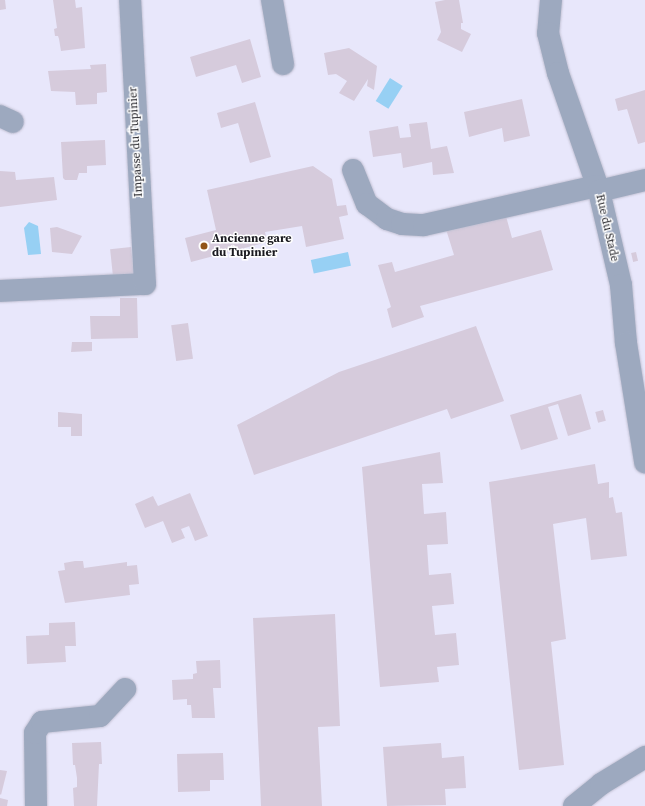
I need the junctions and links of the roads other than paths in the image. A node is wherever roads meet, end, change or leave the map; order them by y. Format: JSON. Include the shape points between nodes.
{"nodes":[{"id":1,"x":130,"y":0,"type":"edge"},
{"id":2,"x":272,"y":0,"type":"edge"},
{"id":3,"x":551,"y":0,"type":"edge"},
{"id":4,"x":283,"y":64,"type":"dead end"},
{"id":5,"x":353,"y":170,"type":"dead end"},
{"id":6,"x":645,"y":180,"type":"edge"},
{"id":7,"x":598,"y":189,"type":"junction"},
{"id":8,"x":0,"y":291,"type":"edge"},
{"id":9,"x":640,"y":390,"type":"edge"},
{"id":10,"x":645,"y":462,"type":"edge"},
{"id":11,"x":126,"y":689,"type":"dead end"},
{"id":12,"x":645,"y":757,"type":"edge"},
{"id":13,"x":36,"y":806,"type":"edge"},
{"id":14,"x":574,"y":806,"type":"edge"}],
"edges":[{"from":1,"to":8,"type":"street","name":"Impasse du Tupinier","via":[[145,284]]},
{"from":2,"to":4,"type":"street"},
{"from":3,"to":7,"type":"street","name":"Rue du Stade","via":[[548,33],[558,73]]},
{"from":5,"to":7,"type":"street","via":[[367,204],[386,219],[402,224],[424,225]]},
{"from":6,"to":7,"type":"street"},
{"from":7,"to":9,"type":"street","name":"Rue du Stade","via":[[621,285],[626,343]]},
{"from":9,"to":10,"type":"street","name":"Rue du Stade"},
{"from":11,"to":13,"type":"street","via":[[100,716],[42,722],[35,733]]},
{"from":12,"to":14,"type":"street","via":[[601,784]]}]}
